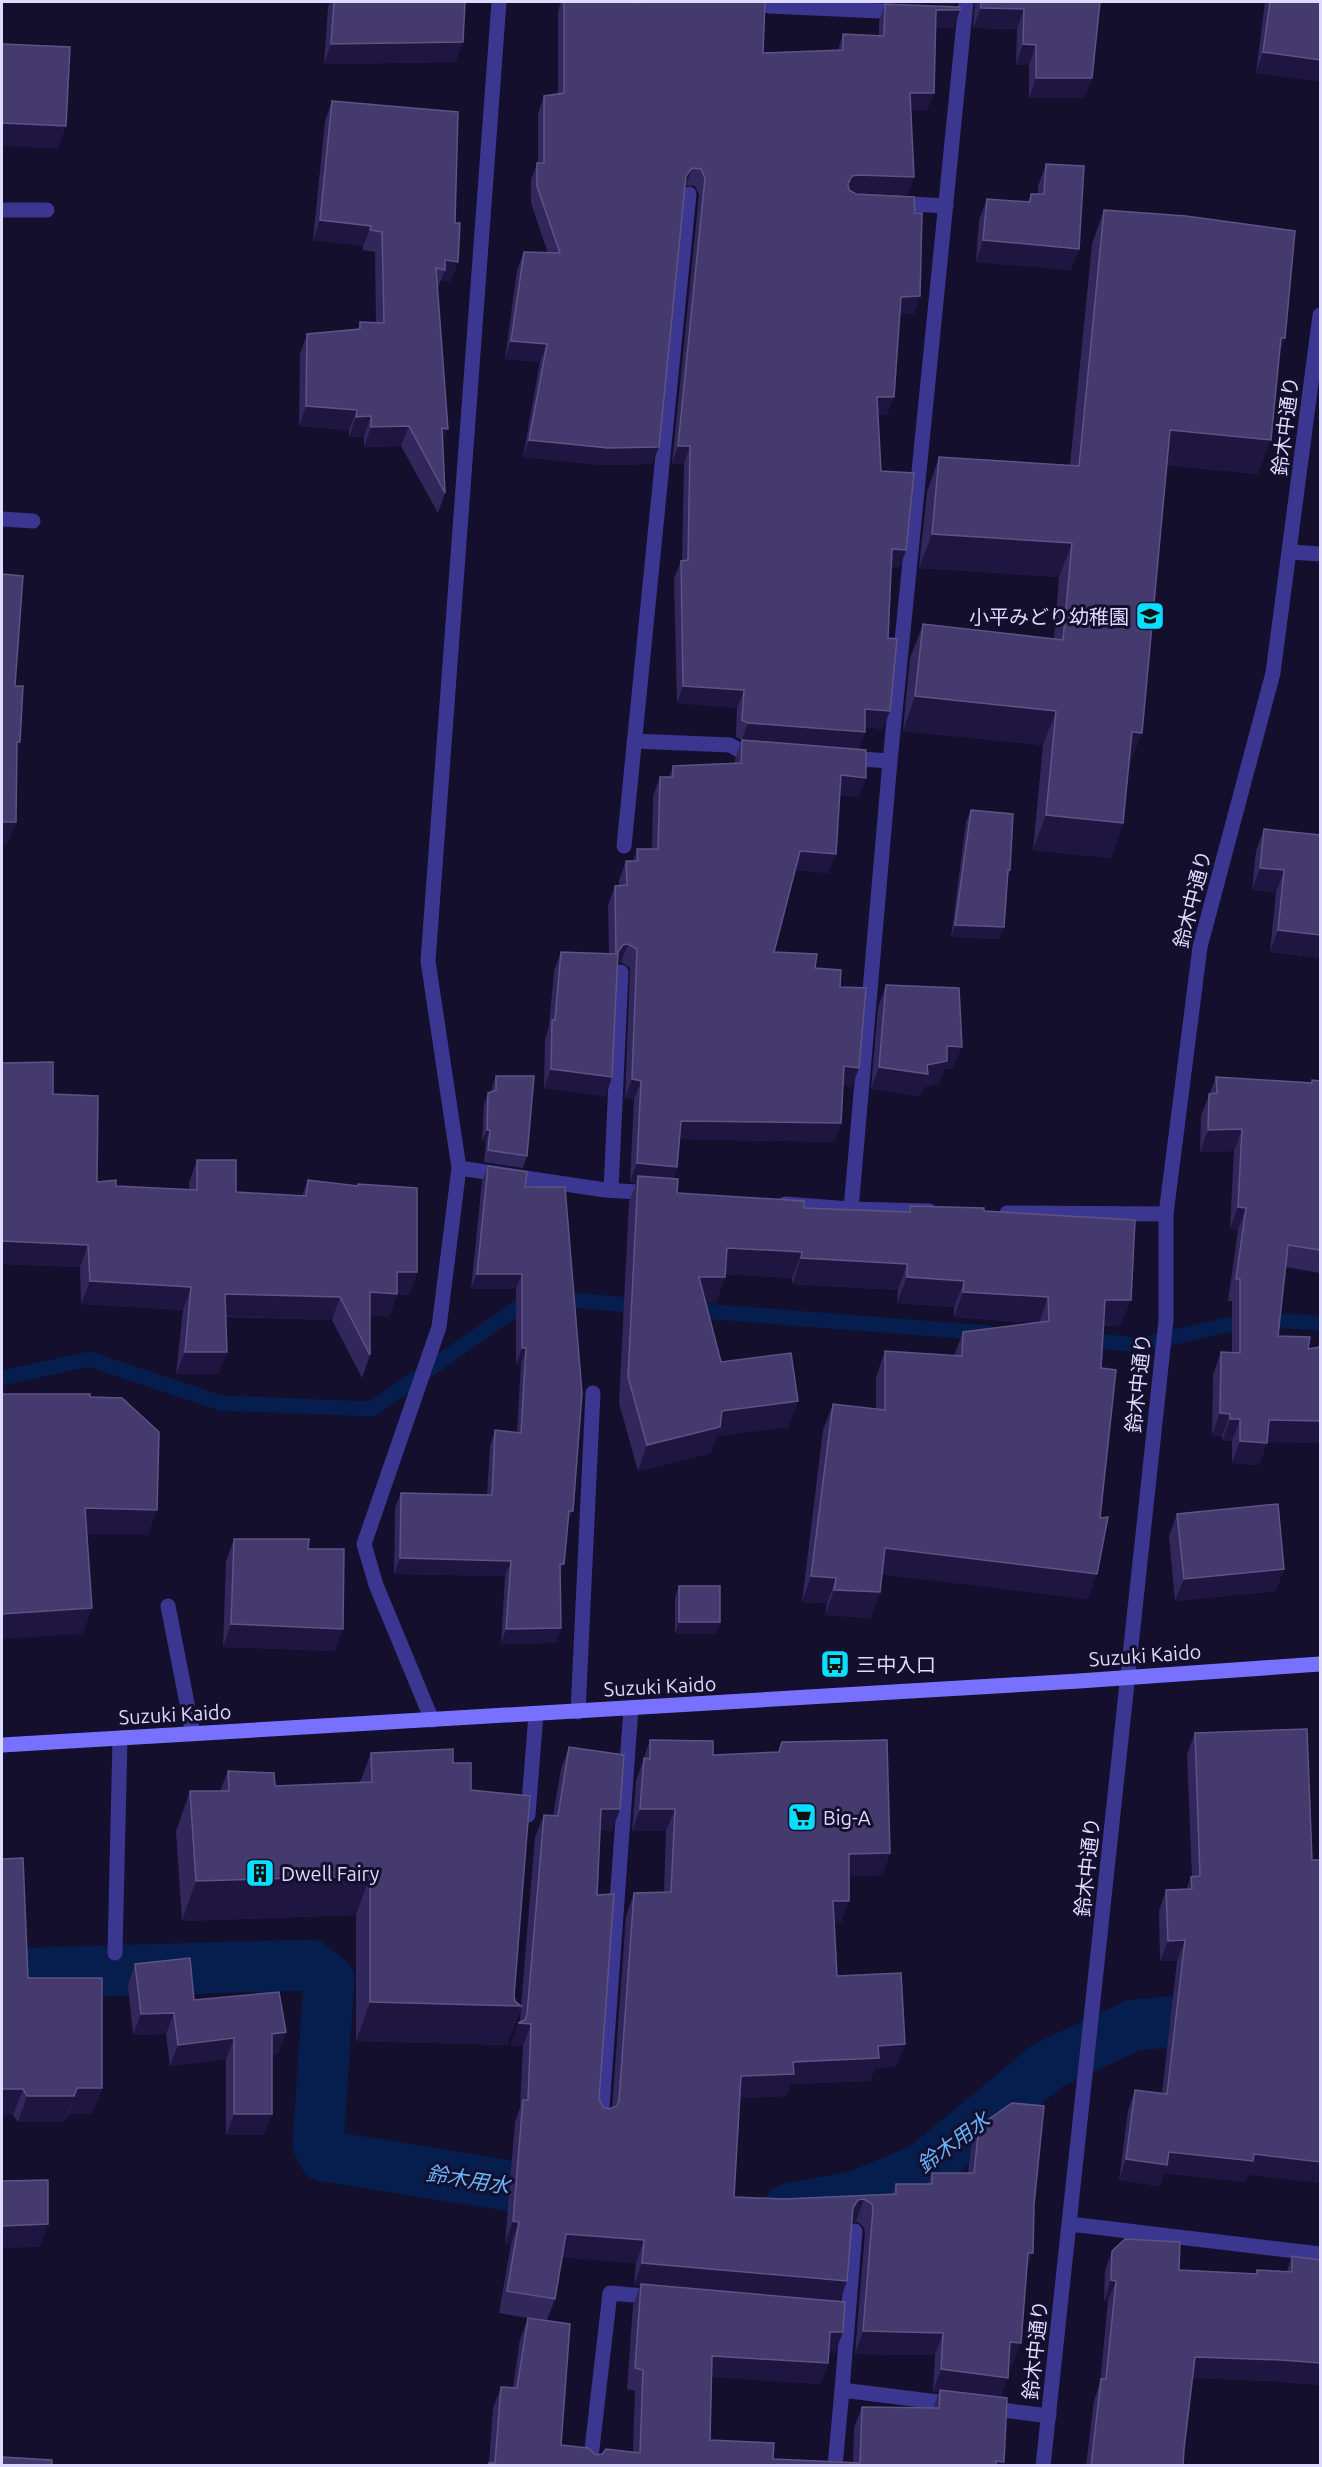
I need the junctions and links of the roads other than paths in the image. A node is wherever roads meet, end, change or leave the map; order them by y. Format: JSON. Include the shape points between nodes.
{"nodes":[{"id":1,"x":499,"y":2,"type":"edge"},
{"id":2,"x":769,"y":6,"type":"dead end"},
{"id":3,"x":961,"y":10,"type":"edge"},
{"id":4,"x":918,"y":13,"type":"edge"},
{"id":5,"x":689,"y":194,"type":"edge"},
{"id":6,"x":875,"y":202,"type":"edge"},
{"id":7,"x":946,"y":206,"type":"junction"},
{"id":8,"x":2,"y":210,"type":"edge"},
{"id":9,"x":47,"y":210,"type":"dead end"},
{"id":10,"x":1320,"y":315,"type":"edge"},
{"id":11,"x":1317,"y":367,"type":"edge"},
{"id":12,"x":2,"y":519,"type":"edge"},
{"id":13,"x":33,"y":521,"type":"dead end"},
{"id":14,"x":1290,"y":552,"type":"junction"},
{"id":15,"x":1320,"y":554,"type":"edge"},
{"id":16,"x":634,"y":741,"type":"junction"},
{"id":17,"x":774,"y":753,"type":"edge"},
{"id":18,"x":832,"y":757,"type":"edge"},
{"id":19,"x":890,"y":761,"type":"junction"},
{"id":20,"x":624,"y":846,"type":"dead end"},
{"id":21,"x":621,"y":972,"type":"dead end"},
{"id":22,"x":459,"y":1168,"type":"junction"},
{"id":23,"x":611,"y":1190,"type":"junction"},
{"id":24,"x":668,"y":1195,"type":"edge"},
{"id":25,"x":771,"y":1203,"type":"edge"},
{"id":26,"x":852,"y":1209,"type":"junction"},
{"id":27,"x":946,"y":1211,"type":"edge"},
{"id":28,"x":993,"y":1212,"type":"edge"},
{"id":29,"x":1166,"y":1214,"type":"junction"},
{"id":30,"x":594,"y":1393,"type":"dead end"},
{"id":31,"x":168,"y":1606,"type":"dead end"},
{"id":32,"x":1320,"y":1664,"type":"edge"},
{"id":33,"x":1128,"y":1678,"type":"junction"},
{"id":34,"x":631,"y":1708,"type":"junction"},
{"id":35,"x":578,"y":1712,"type":"junction"},
{"id":36,"x":536,"y":1714,"type":"junction"},
{"id":37,"x":432,"y":1720,"type":"junction"},
{"id":38,"x":193,"y":1734,"type":"junction"},
{"id":39,"x":120,"y":1738,"type":"junction"},
{"id":40,"x":2,"y":1744,"type":"edge"},
{"id":41,"x":527,"y":1824,"type":"edge"},
{"id":42,"x":115,"y":1953,"type":"dead end"},
{"id":43,"x":601,"y":2122,"type":"edge"},
{"id":44,"x":1070,"y":2224,"type":"junction"},
{"id":45,"x":855,"y":2231,"type":"edge"},
{"id":46,"x":1320,"y":2254,"type":"edge"},
{"id":47,"x":669,"y":2298,"type":"edge"},
{"id":48,"x":842,"y":2390,"type":"junction"},
{"id":49,"x":1049,"y":2416,"type":"junction"},
{"id":50,"x":590,"y":2466,"type":"edge"},
{"id":51,"x":835,"y":2466,"type":"edge"},
{"id":52,"x":1043,"y":2466,"type":"edge"}],
"edges":[{"from":1,"to":22,"type":"street","via":[[428,961]]},
{"from":2,"to":4,"type":"street"},
{"from":3,"to":7,"type":"street"},
{"from":5,"to":16,"type":"street"},
{"from":6,"to":7,"type":"street"},
{"from":7,"to":19,"type":"street"},
{"from":8,"to":9,"type":"street"},
{"from":10,"to":11,"type":"street","name":"鈴木中通り"},
{"from":11,"to":14,"type":"street","name":"鈴木中通り"},
{"from":12,"to":13,"type":"street"},
{"from":14,"to":15,"type":"street"},
{"from":14,"to":29,"type":"street","name":"鈴木中通り","via":[[1274,673],[1200,947]]},
{"from":16,"to":17,"type":"street","via":[[730,745],[739,750]]},
{"from":16,"to":20,"type":"street"},
{"from":18,"to":19,"type":"street"},
{"from":19,"to":26,"type":"street"},
{"from":21,"to":23,"type":"street"},
{"from":22,"to":23,"type":"street"},
{"from":22,"to":37,"type":"street","via":[[437,1332],[364,1544],[376,1585]]},
{"from":23,"to":24,"type":"street"},
{"from":25,"to":26,"type":"street"},
{"from":26,"to":27,"type":"street"},
{"from":28,"to":29,"type":"street"},
{"from":29,"to":33,"type":"street","name":"鈴木中通り","via":[[1166,1320]]},
{"from":30,"to":35,"type":"street"},
{"from":31,"to":38,"type":"street"},
{"from":32,"to":33,"type":"main road","name":"Suzuki Kaido"},
{"from":33,"to":34,"type":"main road","name":"Suzuki Kaido"},
{"from":33,"to":44,"type":"street","name":"鈴木中通り"},
{"from":34,"to":35,"type":"main road","name":"Suzuki Kaido"},
{"from":34,"to":43,"type":"street"},
{"from":35,"to":36,"type":"main road","name":"Suzuki Kaido"},
{"from":36,"to":37,"type":"main road","name":"Suzuki Kaido"},
{"from":36,"to":41,"type":"street"},
{"from":37,"to":38,"type":"main road","name":"Suzuki Kaido"},
{"from":38,"to":39,"type":"main road","name":"Suzuki Kaido"},
{"from":39,"to":40,"type":"main road","name":"Suzuki Kaido"},
{"from":39,"to":42,"type":"street"},
{"from":44,"to":46,"type":"street"},
{"from":44,"to":49,"type":"street","name":"鈴木中通り"},
{"from":45,"to":48,"type":"street","via":[[841,2313]]},
{"from":47,"to":50,"type":"street","via":[[610,2293]]},
{"from":48,"to":49,"type":"street"},
{"from":48,"to":51,"type":"street"},
{"from":49,"to":52,"type":"street","name":"鈴木中通り"}]}
